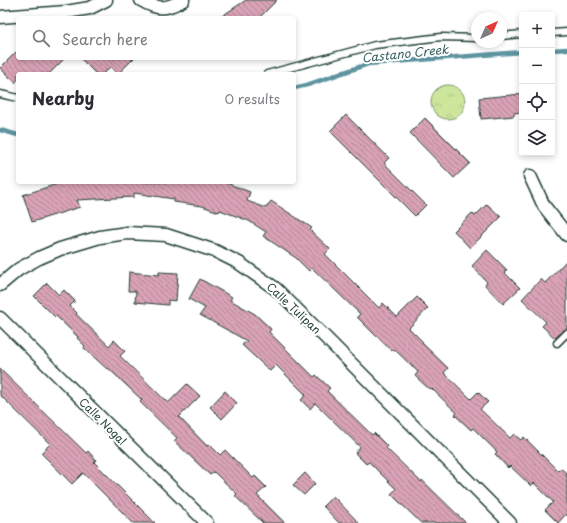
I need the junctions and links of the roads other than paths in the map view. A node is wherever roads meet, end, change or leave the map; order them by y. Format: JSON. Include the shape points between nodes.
{"nodes":[{"id":1,"x":106,"y":0,"type":"edge"},
{"id":2,"x":141,"y":0,"type":"edge"},
{"id":3,"x":182,"y":0,"type":"edge"},
{"id":4,"x":0,"y":17,"type":"edge"},
{"id":5,"x":555,"y":32,"type":"edge"},
{"id":6,"x":567,"y":32,"type":"edge"},
{"id":7,"x":519,"y":34,"type":"edge"},
{"id":8,"x":507,"y":35,"type":"edge"},
{"id":9,"x":471,"y":38,"type":"edge"},
{"id":10,"x":274,"y":72,"type":"edge"},
{"id":11,"x":0,"y":94,"type":"edge"},
{"id":12,"x":16,"y":98,"type":"edge"},
{"id":13,"x":530,"y":176,"type":"dead end"},
{"id":14,"x":567,"y":235,"type":"edge"},
{"id":15,"x":0,"y":285,"type":"edge"},
{"id":16,"x":0,"y":318,"type":"edge"},
{"id":17,"x":567,"y":333,"type":"edge"},
{"id":18,"x":557,"y":343,"type":"dead end"},
{"id":19,"x":207,"y":523,"type":"edge"},
{"id":20,"x":510,"y":523,"type":"edge"}],
"edges":[{"from":1,"to":4,"type":"street","via":[[90,8],[66,12]]},
{"from":2,"to":3,"type":"street","via":[[152,7],[166,7]]},
{"from":5,"to":6,"type":"lane"},
{"from":7,"to":8,"type":"lane"},
{"from":9,"to":10,"type":"lane","via":[[441,37],[375,45]]},
{"from":11,"to":12,"type":"lane"},
{"from":13,"to":14,"type":"street","via":[[544,206]]},
{"from":15,"to":20,"type":"street","name":"Calle Tulipan","via":[[18,269],[39,258],[100,237],[127,233],[166,235],[215,251],[239,263],[276,289]]},
{"from":16,"to":19,"type":"street","name":"Calle Nogal"},
{"from":17,"to":18,"type":"lane"}]}
